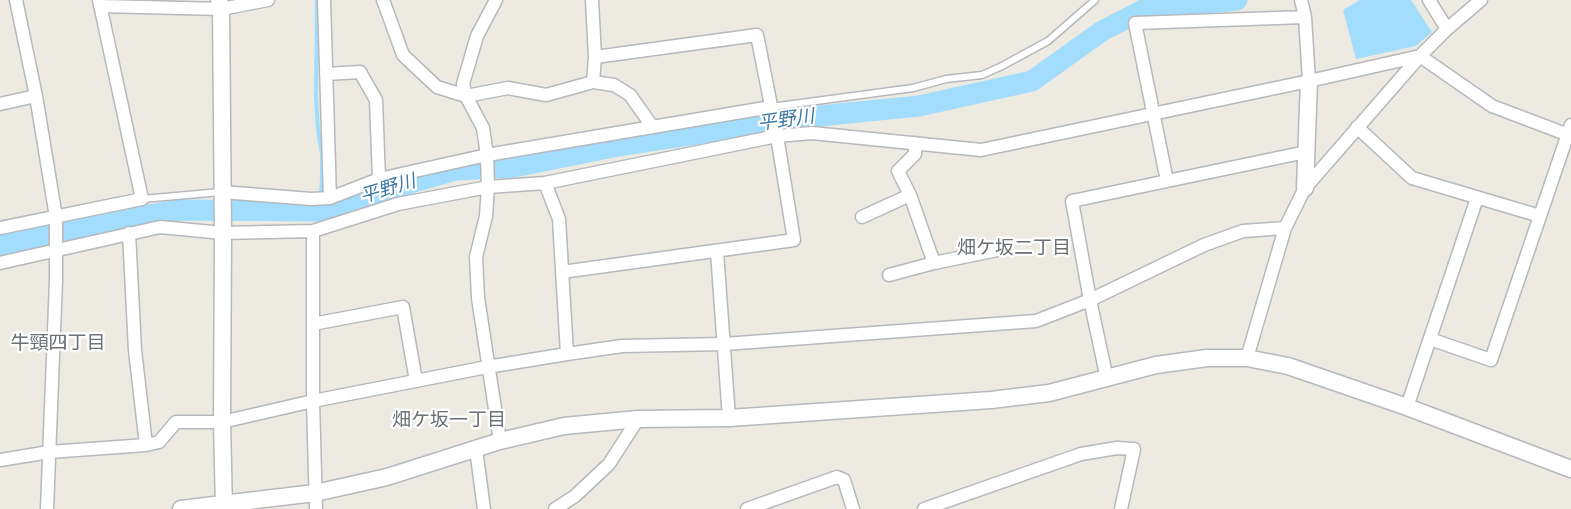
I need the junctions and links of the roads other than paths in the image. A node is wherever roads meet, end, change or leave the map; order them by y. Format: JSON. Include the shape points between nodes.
{"nodes":[{"id":1,"x":16,"y":0,"type":"edge"},
{"id":2,"x":268,"y":0,"type":"edge"},
{"id":3,"x":324,"y":0,"type":"edge"},
{"id":4,"x":383,"y":0,"type":"edge"},
{"id":5,"x":496,"y":0,"type":"edge"},
{"id":6,"x":592,"y":0,"type":"edge"},
{"id":7,"x":1095,"y":0,"type":"edge"},
{"id":8,"x":1301,"y":0,"type":"edge"},
{"id":9,"x":1429,"y":0,"type":"edge"},
{"id":10,"x":1481,"y":0,"type":"edge"},
{"id":11,"x":100,"y":3,"type":"edge"},
{"id":12,"x":220,"y":4,"type":"edge"},
{"id":13,"x":1305,"y":17,"type":"junction"},
{"id":14,"x":1447,"y":29,"type":"junction"},
{"id":15,"x":1420,"y":56,"type":"junction"},
{"id":16,"x":595,"y":58,"type":"junction"},
{"id":17,"x":326,"y":74,"type":"junction"},
{"id":18,"x":1309,"y":81,"type":"junction"},
{"id":19,"x":593,"y":82,"type":"junction"},
{"id":20,"x":36,"y":96,"type":"junction"},
{"id":21,"x":466,"y":96,"type":"junction"},
{"id":22,"x":0,"y":104,"type":"edge"},
{"id":23,"x":771,"y":107,"type":"junction"},
{"id":24,"x":1154,"y":114,"type":"junction"},
{"id":25,"x":652,"y":126,"type":"junction"},
{"id":26,"x":1357,"y":127,"type":"junction"},
{"id":27,"x":1570,"y":132,"type":"edge"},
{"id":28,"x":777,"y":136,"type":"junction"},
{"id":29,"x":915,"y":144,"type":"junction"},
{"id":30,"x":1306,"y":152,"type":"junction"},
{"id":31,"x":487,"y":155,"type":"junction"},
{"id":32,"x":379,"y":179,"type":"junction"},
{"id":33,"x":1167,"y":181,"type":"junction"},
{"id":34,"x":545,"y":182,"type":"junction"},
{"id":35,"x":488,"y":187,"type":"junction"},
{"id":36,"x":1305,"y":188,"type":"junction"},
{"id":37,"x":222,"y":194,"type":"junction"},
{"id":38,"x":910,"y":195,"type":"junction"},
{"id":39,"x":330,"y":198,"type":"junction"},
{"id":40,"x":1476,"y":198,"type":"junction"},
{"id":41,"x":142,"y":199,"type":"junction"},
{"id":42,"x":1540,"y":216,"type":"junction"},
{"id":43,"x":56,"y":217,"type":"junction"},
{"id":44,"x":862,"y":217,"type":"dead end"},
{"id":45,"x":0,"y":228,"type":"edge"},
{"id":46,"x":1285,"y":228,"type":"junction"},
{"id":47,"x":223,"y":230,"type":"junction"},
{"id":48,"x":313,"y":231,"type":"junction"},
{"id":49,"x":129,"y":233,"type":"junction"},
{"id":50,"x":1002,"y":249,"type":"dead end"},
{"id":51,"x":56,"y":250,"type":"junction"},
{"id":52,"x":718,"y":252,"type":"junction"},
{"id":53,"x":0,"y":263,"type":"edge"},
{"id":54,"x":934,"y":263,"type":"junction"},
{"id":55,"x":562,"y":272,"type":"junction"},
{"id":56,"x":889,"y":275,"type":"dead end"},
{"id":57,"x":1090,"y":300,"type":"junction"},
{"id":58,"x":313,"y":324,"type":"junction"},
{"id":59,"x":1430,"y":340,"type":"junction"},
{"id":60,"x":724,"y":344,"type":"junction"},
{"id":61,"x":567,"y":354,"type":"junction"},
{"id":62,"x":1247,"y":358,"type":"junction"},
{"id":63,"x":487,"y":367,"type":"junction"},
{"id":64,"x":1107,"y":379,"type":"junction"},
{"id":65,"x":416,"y":381,"type":"junction"},
{"id":66,"x":313,"y":401,"type":"junction"},
{"id":67,"x":1407,"y":408,"type":"junction"},
{"id":68,"x":729,"y":418,"type":"junction"},
{"id":69,"x":638,"y":419,"type":"junction"},
{"id":70,"x":222,"y":422,"type":"junction"},
{"id":71,"x":500,"y":441,"type":"junction"},
{"id":72,"x":146,"y":445,"type":"junction"},
{"id":73,"x":476,"y":449,"type":"junction"},
{"id":74,"x":49,"y":452,"type":"junction"},
{"id":75,"x":0,"y":460,"type":"edge"},
{"id":76,"x":1571,"y":469,"type":"edge"},
{"id":77,"x":961,"y":497,"type":"junction"},
{"id":78,"x":315,"y":501,"type":"edge"},
{"id":79,"x":224,"y":506,"type":"edge"},
{"id":80,"x":47,"y":509,"type":"edge"},
{"id":81,"x":181,"y":509,"type":"edge"},
{"id":82,"x":484,"y":509,"type":"edge"},
{"id":83,"x":555,"y":509,"type":"edge"},
{"id":84,"x":747,"y":509,"type":"edge"},
{"id":85,"x":854,"y":509,"type":"edge"},
{"id":86,"x":924,"y":509,"type":"edge"},
{"id":87,"x":966,"y":509,"type":"edge"},
{"id":88,"x":1121,"y":509,"type":"edge"}],
"edges":[{"from":1,"to":20,"type":"street"},
{"from":2,"to":12,"type":"street"},
{"from":3,"to":17,"type":"street"},
{"from":4,"to":21,"type":"street","via":[[403,55],[437,87]]},
{"from":5,"to":21,"type":"street","via":[[476,36],[470,55],[463,84]]},
{"from":6,"to":16,"type":"street"},
{"from":7,"to":23,"type":"lane","via":[[1048,40],[982,75],[946,79],[913,88]]},
{"from":8,"to":13,"type":"street"},
{"from":9,"to":14,"type":"street"},
{"from":10,"to":14,"type":"street"},
{"from":11,"to":12,"type":"street"},
{"from":11,"to":41,"type":"street"},
{"from":12,"to":37,"type":"street"},
{"from":13,"to":18,"type":"street"},
{"from":13,"to":24,"type":"street","via":[[1135,23]]},
{"from":14,"to":15,"type":"street"},
{"from":15,"to":18,"type":"street"},
{"from":15,"to":26,"type":"street"},
{"from":15,"to":27,"type":"street","via":[[1492,106]]},
{"from":16,"to":19,"type":"street"},
{"from":16,"to":23,"type":"street","via":[[757,35]]},
{"from":17,"to":32,"type":"street","via":[[360,72],[376,100]]},
{"from":17,"to":39,"type":"street"},
{"from":18,"to":24,"type":"street"},
{"from":18,"to":30,"type":"street"},
{"from":19,"to":21,"type":"street","via":[[546,95],[508,88]]},
{"from":19,"to":25,"type":"street","via":[[614,85],[630,95]]},
{"from":20,"to":22,"type":"street"},
{"from":20,"to":43,"type":"street"},
{"from":21,"to":31,"type":"street","via":[[483,128]]},
{"from":23,"to":25,"type":"street"},
{"from":23,"to":28,"type":"street"},
{"from":24,"to":29,"type":"street","via":[[981,150]]},
{"from":24,"to":33,"type":"street"},
{"from":25,"to":31,"type":"street"},
{"from":26,"to":36,"type":"street"},
{"from":26,"to":40,"type":"street","via":[[1412,178]]},
{"from":27,"to":42,"type":"street"},
{"from":28,"to":29,"type":"street","via":[[812,133]]},
{"from":28,"to":34,"type":"street"},
{"from":28,"to":52,"type":"street","via":[[794,240]]},
{"from":29,"to":38,"type":"street","via":[[915,154],[898,171]]},
{"from":30,"to":33,"type":"street"},
{"from":30,"to":36,"type":"street"},
{"from":31,"to":32,"type":"street"},
{"from":31,"to":35,"type":"street"},
{"from":32,"to":39,"type":"street"},
{"from":33,"to":57,"type":"street","via":[[1072,201]]},
{"from":34,"to":35,"type":"street"},
{"from":34,"to":55,"type":"street","via":[[559,219]]},
{"from":35,"to":48,"type":"street","via":[[398,204]]},
{"from":35,"to":63,"type":"street","via":[[486,216],[476,257]]},
{"from":36,"to":46,"type":"street"},
{"from":37,"to":39,"type":"street"},
{"from":37,"to":41,"type":"lane"},
{"from":37,"to":47,"type":"street"},
{"from":38,"to":44,"type":"street"},
{"from":38,"to":54,"type":"street"},
{"from":40,"to":42,"type":"street"},
{"from":40,"to":59,"type":"street"},
{"from":41,"to":43,"type":"street"},
{"from":42,"to":59,"type":"street","via":[[1491,360]]},
{"from":43,"to":45,"type":"street"},
{"from":43,"to":51,"type":"street"},
{"from":46,"to":57,"type":"street","via":[[1243,231],[1204,245]]},
{"from":46,"to":62,"type":"street"},
{"from":47,"to":48,"type":"street"},
{"from":47,"to":49,"type":"street","via":[[160,226]]},
{"from":47,"to":70,"type":"street"},
{"from":48,"to":58,"type":"street"},
{"from":49,"to":51,"type":"street"},
{"from":49,"to":72,"type":"street","via":[[135,350]]},
{"from":50,"to":54,"type":"street"},
{"from":51,"to":53,"type":"street"},
{"from":51,"to":74,"type":"street"},
{"from":52,"to":55,"type":"street"},
{"from":52,"to":60,"type":"street"},
{"from":54,"to":56,"type":"street"},
{"from":55,"to":61,"type":"street"},
{"from":57,"to":60,"type":"street","via":[[1036,321]]},
{"from":57,"to":64,"type":"street"},
{"from":58,"to":65,"type":"street","via":[[403,307]]},
{"from":58,"to":66,"type":"street"},
{"from":59,"to":67,"type":"street"},
{"from":60,"to":61,"type":"street","via":[[622,346]]},
{"from":60,"to":68,"type":"street"},
{"from":61,"to":63,"type":"street"},
{"from":62,"to":64,"type":"street","via":[[1207,358],[1164,364]]},
{"from":62,"to":67,"type":"street","via":[[1288,366]]},
{"from":63,"to":65,"type":"street"},
{"from":63,"to":71,"type":"street"},
{"from":64,"to":68,"type":"street","via":[[1049,393],[991,400]]},
{"from":65,"to":66,"type":"street"},
{"from":66,"to":70,"type":"street"},
{"from":66,"to":78,"type":"street"},
{"from":67,"to":76,"type":"street"},
{"from":68,"to":69,"type":"street"},
{"from":69,"to":71,"type":"street","via":[[564,426]]},
{"from":69,"to":83,"type":"street","via":[[609,464],[575,496]]},
{"from":70,"to":72,"type":"street","via":[[176,422],[159,442]]},
{"from":70,"to":79,"type":"street"},
{"from":71,"to":73,"type":"street"},
{"from":72,"to":74,"type":"street"},
{"from":73,"to":78,"type":"street"},
{"from":73,"to":82,"type":"street"},
{"from":74,"to":75,"type":"street"},
{"from":74,"to":80,"type":"street"},
{"from":77,"to":86,"type":"street"},
{"from":77,"to":87,"type":"street"},
{"from":77,"to":88,"type":"street","via":[[1081,454],[1116,448],[1134,449]]},
{"from":78,"to":79,"type":"street"},
{"from":79,"to":81,"type":"street"},
{"from":84,"to":85,"type":"street","via":[[837,477],[844,480]]}]}
